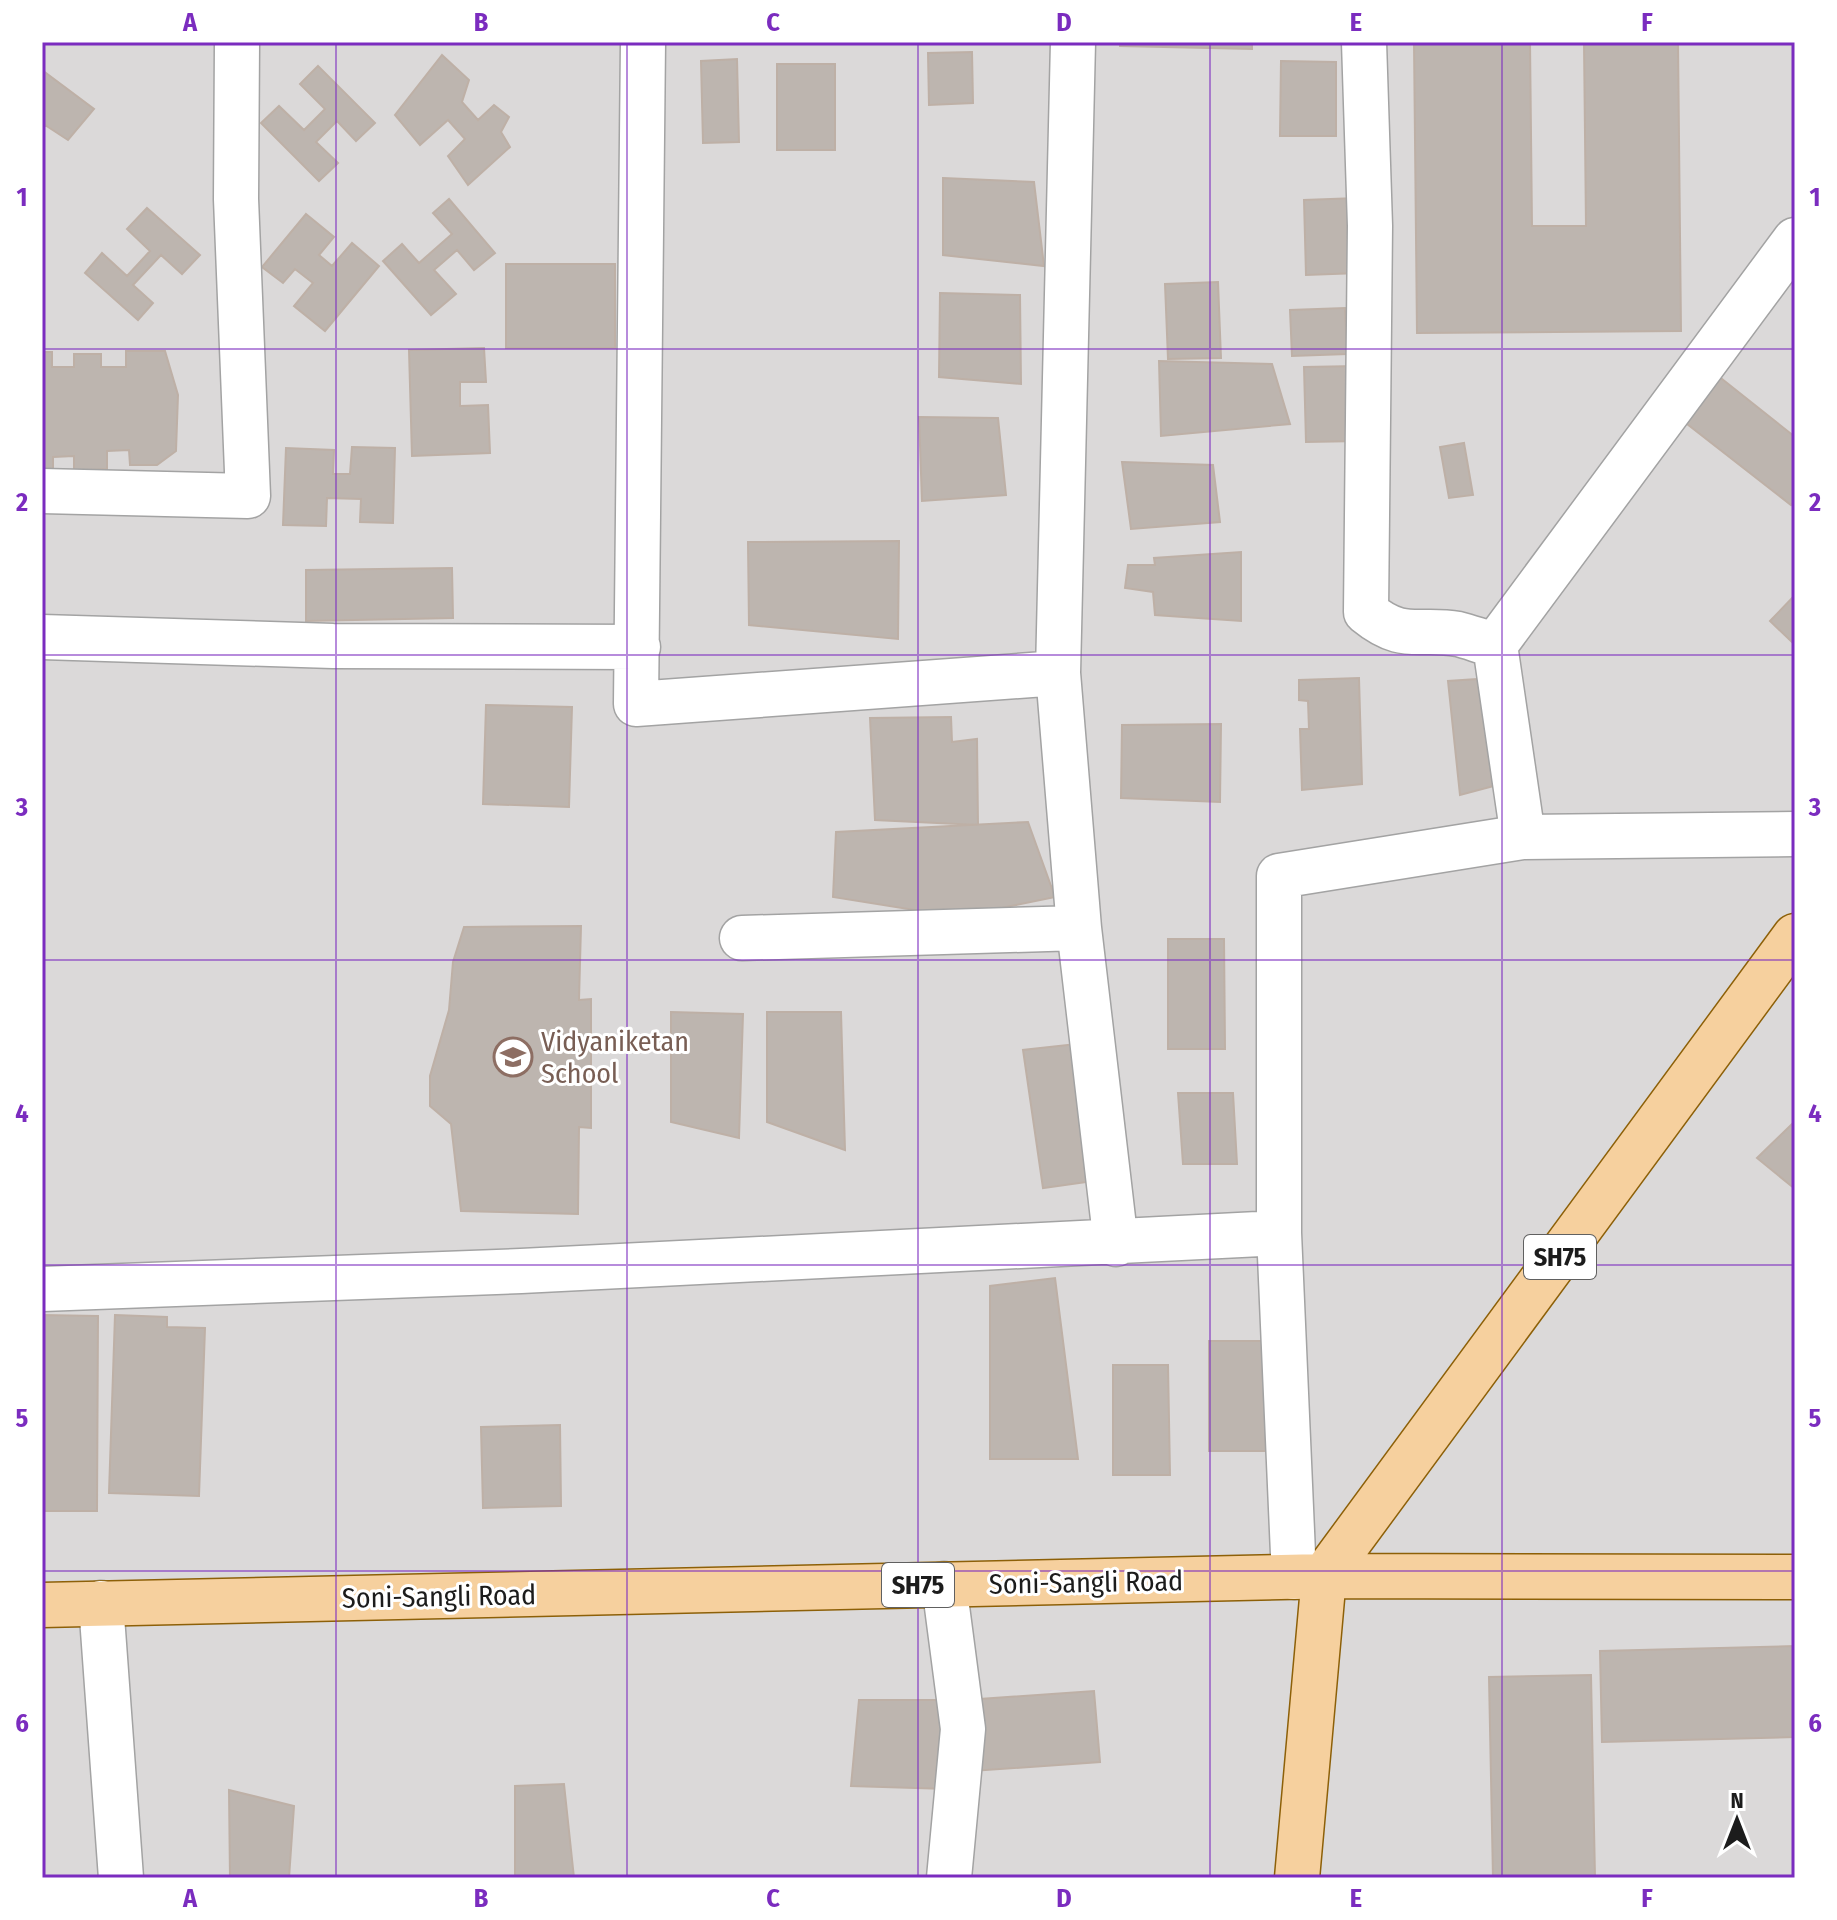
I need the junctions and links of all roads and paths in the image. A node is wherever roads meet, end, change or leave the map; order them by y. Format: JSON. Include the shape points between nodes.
{"nodes":[{"id":1,"x":237,"y":42,"type":"edge"},
{"id":2,"x":643,"y":42,"type":"edge"},
{"id":3,"x":1073,"y":42,"type":"edge"},
{"id":4,"x":1364,"y":42,"type":"edge"},
{"id":5,"x":1795,"y":240,"type":"edge"},
{"id":6,"x":42,"y":491,"type":"edge"},
{"id":7,"x":42,"y":637,"type":"edge"},
{"id":8,"x":1495,"y":645,"type":"junction"},
{"id":9,"x":638,"y":647,"type":"junction"},
{"id":10,"x":1058,"y":673,"type":"junction"},
{"id":11,"x":1795,"y":834,"type":"edge"},
{"id":12,"x":1523,"y":837,"type":"junction"},
{"id":13,"x":1079,"y":928,"type":"junction"},
{"id":14,"x":1795,"y":936,"type":"edge"},
{"id":15,"x":742,"y":938,"type":"dead end"},
{"id":16,"x":1279,"y":1233,"type":"junction"},
{"id":17,"x":1116,"y":1244,"type":"junction"},
{"id":18,"x":42,"y":1289,"type":"edge"},
{"id":19,"x":1309,"y":1577,"type":"junction"},
{"id":20,"x":1795,"y":1577,"type":"edge"},
{"id":21,"x":944,"y":1584,"type":"junction"},
{"id":22,"x":101,"y":1603,"type":"junction"},
{"id":23,"x":42,"y":1605,"type":"edge"},
{"id":24,"x":121,"y":1878,"type":"edge"},
{"id":25,"x":949,"y":1878,"type":"edge"},
{"id":26,"x":1297,"y":1878,"type":"edge"}],
"edges":[{"from":1,"to":6,"type":"street","via":[[236,199],[248,496]]},
{"from":2,"to":9,"type":"street"},
{"from":3,"to":10,"type":"street"},
{"from":4,"to":8,"type":"street","via":[[1370,226],[1366,612],[1406,634],[1455,634]]},
{"from":5,"to":8,"type":"street"},
{"from":7,"to":9,"type":"street","via":[[333,646]]},
{"from":8,"to":12,"type":"street"},
{"from":9,"to":10,"type":"street","via":[[636,704]]},
{"from":10,"to":13,"type":"street"},
{"from":11,"to":12,"type":"street"},
{"from":12,"to":16,"type":"street","via":[[1279,876]]},
{"from":13,"to":15,"type":"street"},
{"from":13,"to":17,"type":"street"},
{"from":14,"to":19,"type":"main road","number":"SH75"},
{"from":16,"to":17,"type":"street"},
{"from":16,"to":19,"type":"street"},
{"from":17,"to":18,"type":"street"},
{"from":19,"to":20,"type":"main road","name":"Soni-Sangli Road","number":"SH75"},
{"from":19,"to":21,"type":"main road","name":"Soni-Sangli Road","number":"SH75"},
{"from":19,"to":26,"type":"main road"},
{"from":21,"to":22,"type":"main road","name":"Soni-Sangli Road","number":"SH75"},
{"from":21,"to":25,"type":"street","via":[[963,1729]]},
{"from":22,"to":23,"type":"main road","name":"Soni-Sangli Road","number":"SH75"},
{"from":22,"to":24,"type":"street"}]}
